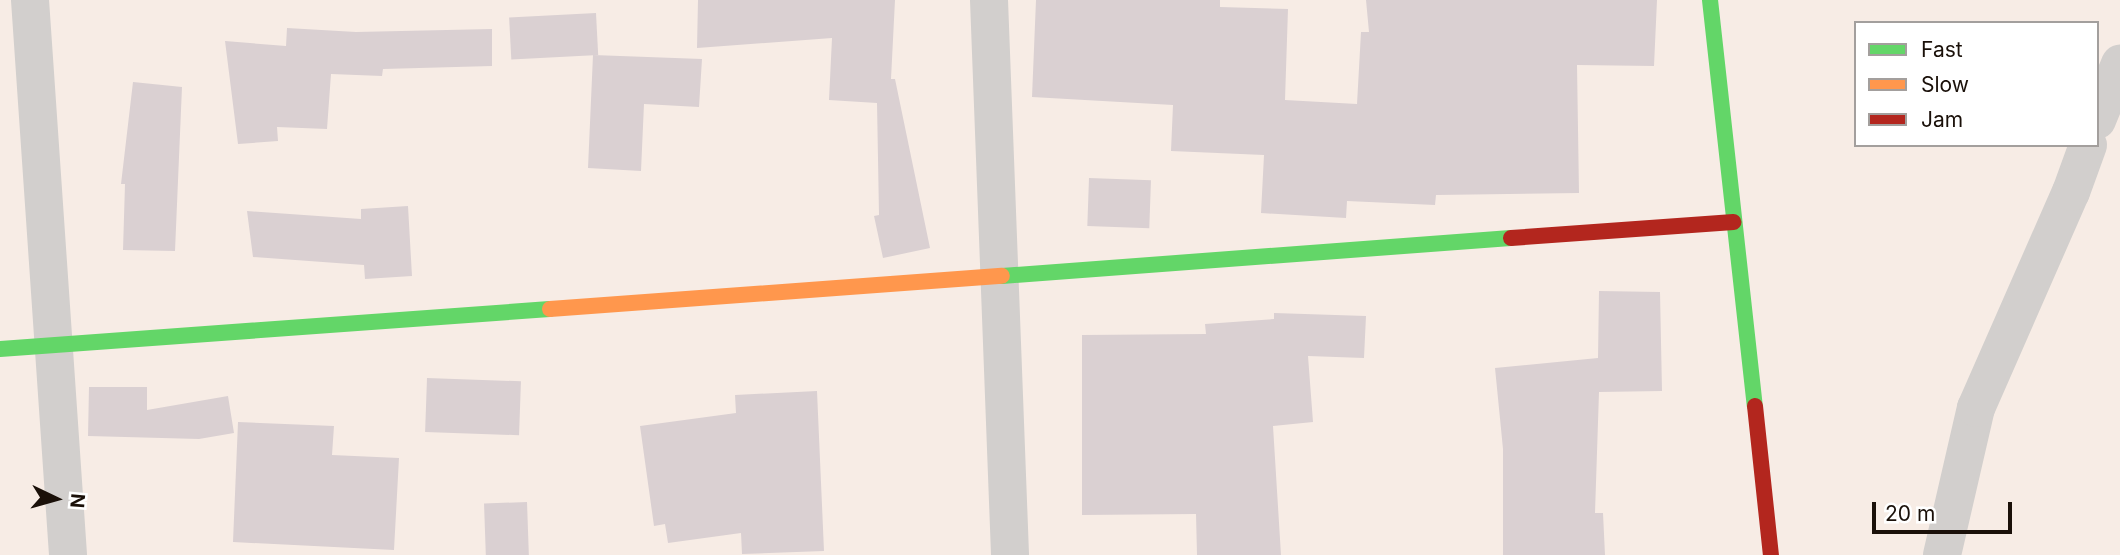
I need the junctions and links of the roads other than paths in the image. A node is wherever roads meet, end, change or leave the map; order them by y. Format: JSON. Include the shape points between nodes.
{"nodes":[{"id":1,"x":30,"y":0,"type":"edge"},
{"id":2,"x":989,"y":0,"type":"edge"},
{"id":3,"x":1710,"y":0,"type":"edge"},
{"id":4,"x":2120,"y":64,"type":"edge"},
{"id":5,"x":2099,"y":115,"type":"edge"},
{"id":6,"x":2087,"y":147,"type":"edge"},
{"id":7,"x":1733,"y":222,"type":"junction"},
{"id":8,"x":1001,"y":275,"type":"junction"},
{"id":9,"x":54,"y":345,"type":"junction"},
{"id":10,"x":0,"y":349,"type":"edge"},
{"id":11,"x":68,"y":555,"type":"edge"},
{"id":12,"x":1010,"y":555,"type":"edge"},
{"id":13,"x":1771,"y":555,"type":"edge"},
{"id":14,"x":1942,"y":555,"type":"edge"}],
"edges":[{"from":1,"to":9,"type":"street"},
{"from":2,"to":8,"type":"street"},
{"from":3,"to":7,"type":"street"},
{"from":4,"to":5,"type":"street"},
{"from":6,"to":14,"type":"street","via":[[1976,408]]},
{"from":7,"to":8,"type":"street"},
{"from":7,"to":13,"type":"street"},
{"from":8,"to":9,"type":"street"},
{"from":8,"to":12,"type":"street"},
{"from":9,"to":10,"type":"street"},
{"from":9,"to":11,"type":"street"}]}
